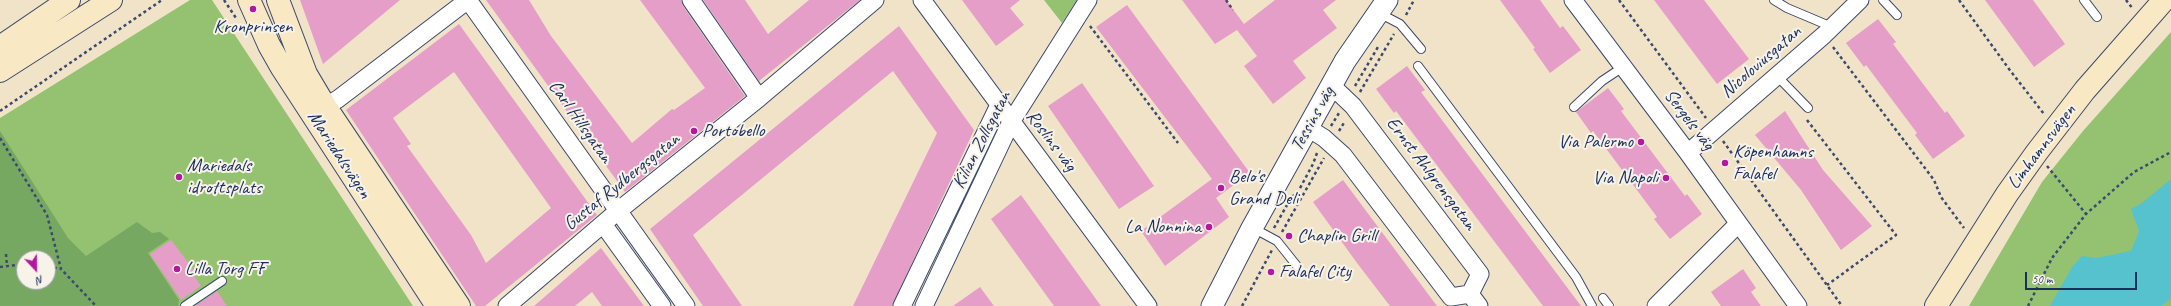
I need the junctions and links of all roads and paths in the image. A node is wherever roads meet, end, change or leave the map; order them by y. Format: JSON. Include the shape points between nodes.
{"nodes":[{"id":1,"x":69,"y":0,"type":"edge"},
{"id":2,"x":111,"y":0,"type":"edge"},
{"id":3,"x":162,"y":0,"type":"edge"},
{"id":4,"x":249,"y":0,"type":"edge"},
{"id":5,"x":278,"y":0,"type":"edge"},
{"id":6,"x":468,"y":0,"type":"edge"},
{"id":7,"x":691,"y":0,"type":"edge"},
{"id":8,"x":875,"y":0,"type":"edge"},
{"id":9,"x":922,"y":0,"type":"edge"},
{"id":10,"x":1226,"y":0,"type":"edge"},
{"id":11,"x":1619,"y":0,"type":"edge"},
{"id":12,"x":1774,"y":0,"type":"edge"},
{"id":13,"x":1860,"y":0,"type":"edge"},
{"id":14,"x":1883,"y":0,"type":"edge"},
{"id":15,"x":1959,"y":0,"type":"edge"},
{"id":16,"x":2084,"y":0,"type":"edge"},
{"id":17,"x":2126,"y":0,"type":"edge"},
{"id":18,"x":2164,"y":0,"type":"edge"},
{"id":19,"x":1575,"y":1,"type":"edge"},
{"id":20,"x":1084,"y":6,"type":"edge"},
{"id":21,"x":1383,"y":6,"type":"edge"},
{"id":22,"x":2133,"y":9,"type":"dead end"},
{"id":23,"x":1233,"y":10,"type":"dead end"},
{"id":24,"x":1897,"y":15,"type":"dead end"},
{"id":25,"x":2097,"y":17,"type":"dead end"},
{"id":26,"x":1828,"y":31,"type":"junction"},
{"id":27,"x":0,"y":47,"type":"edge"},
{"id":28,"x":1421,"y":49,"type":"dead end"},
{"id":29,"x":1371,"y":59,"type":"dead end"},
{"id":30,"x":1418,"y":66,"type":"dead end"},
{"id":31,"x":1623,"y":67,"type":"junction"},
{"id":32,"x":0,"y":71,"type":"edge"},
{"id":33,"x":1777,"y":76,"type":"junction"},
{"id":34,"x":1339,"y":92,"type":"junction"},
{"id":35,"x":759,"y":98,"type":"junction"},
{"id":36,"x":999,"y":105,"type":"junction"},
{"id":37,"x":1574,"y":107,"type":"dead end"},
{"id":38,"x":1808,"y":108,"type":"dead end"},
{"id":39,"x":319,"y":110,"type":"junction"},
{"id":40,"x":0,"y":111,"type":"edge"},
{"id":41,"x":2044,"y":114,"type":"dead end"},
{"id":42,"x":1806,"y":119,"type":"dead end"},
{"id":43,"x":1011,"y":122,"type":"junction"},
{"id":44,"x":1715,"y":131,"type":"junction"},
{"id":45,"x":1316,"y":133,"type":"junction"},
{"id":46,"x":0,"y":138,"type":"edge"},
{"id":47,"x":1178,"y":143,"type":"dead end"},
{"id":48,"x":2171,"y":152,"type":"edge"},
{"id":49,"x":1688,"y":153,"type":"junction"},
{"id":50,"x":2042,"y":171,"type":"dead end"},
{"id":51,"x":618,"y":211,"type":"junction"},
{"id":52,"x":2086,"y":214,"type":"junction"},
{"id":53,"x":603,"y":224,"type":"junction"},
{"id":54,"x":1738,"y":224,"type":"junction"},
{"id":55,"x":1965,"y":230,"type":"dead end"},
{"id":56,"x":1261,"y":233,"type":"junction"},
{"id":57,"x":6,"y":254,"type":"dead end"},
{"id":58,"x":16,"y":265,"type":"edge"},
{"id":59,"x":7,"y":266,"type":"junction"},
{"id":60,"x":1297,"y":266,"type":"dead end"},
{"id":61,"x":0,"y":267,"type":"edge"},
{"id":62,"x":56,"y":268,"type":"edge"},
{"id":63,"x":61,"y":269,"type":"junction"},
{"id":64,"x":222,"y":281,"type":"dead end"},
{"id":65,"x":1827,"y":285,"type":"junction"},
{"id":66,"x":1603,"y":298,"type":"dead end"},
{"id":67,"x":1475,"y":300,"type":"edge"},
{"id":68,"x":96,"y":306,"type":"edge"},
{"id":69,"x":185,"y":306,"type":"edge"},
{"id":70,"x":437,"y":306,"type":"edge"},
{"id":71,"x":459,"y":306,"type":"edge"},
{"id":72,"x":507,"y":306,"type":"edge"},
{"id":73,"x":662,"y":306,"type":"edge"},
{"id":74,"x":686,"y":306,"type":"edge"},
{"id":75,"x":902,"y":306,"type":"edge"},
{"id":76,"x":924,"y":306,"type":"edge"},
{"id":77,"x":1148,"y":306,"type":"edge"},
{"id":78,"x":1212,"y":306,"type":"edge"},
{"id":79,"x":1592,"y":306,"type":"edge"},
{"id":80,"x":1609,"y":306,"type":"edge"},
{"id":81,"x":1656,"y":306,"type":"edge"},
{"id":82,"x":1798,"y":306,"type":"edge"},
{"id":83,"x":1842,"y":306,"type":"edge"},
{"id":84,"x":1936,"y":306,"type":"edge"},
{"id":85,"x":2028,"y":306,"type":"edge"}],
"edges":[{"from":1,"to":27,"type":"main road"},
{"from":2,"to":32,"type":"main road"},
{"from":3,"to":40,"type":"path"},
{"from":4,"to":39,"type":"main road","name":"Mariedalsvägen","via":[[269,45]]},
{"from":5,"to":39,"type":"main road","name":"Mariedalsvägen"},
{"from":6,"to":39,"type":"street","via":[[338,99]]},
{"from":6,"to":51,"type":"street","name":"Carl Hillsgatan"},
{"from":7,"to":35,"type":"street"},
{"from":8,"to":35,"type":"street","name":"Gustaf Rydbergsgatan"},
{"from":9,"to":36,"type":"street","name":"Roslins väg"},
{"from":10,"to":23,"type":"path"},
{"from":11,"to":44,"type":"path"},
{"from":12,"to":26,"type":"lane"},
{"from":13,"to":26,"type":"street","name":"Nicoloviusgatan"},
{"from":14,"to":24,"type":"lane"},
{"from":15,"to":41,"type":"path"},
{"from":16,"to":25,"type":"lane"},
{"from":17,"to":22,"type":"path"},
{"from":18,"to":84,"type":"main road","name":"Limhamnsvägen","via":[[2085,90],[2037,152],[2007,194]]},
{"from":19,"to":31,"type":"street","name":"Sergels väg"},
{"from":20,"to":43,"type":"street","name":"Kilian Zollsgatan"},
{"from":20,"to":47,"type":"path"},
{"from":21,"to":28,"type":"lane"},
{"from":21,"to":34,"type":"street","name":"Tessins väg","via":[[1345,61]]},
{"from":26,"to":33,"type":"street","name":"Nicoloviusgatan"},
{"from":26,"to":55,"type":"path","via":[[1934,180],[1941,197]]},
{"from":29,"to":34,"type":"path"},
{"from":30,"to":79,"type":"lane","via":[[1576,277]]},
{"from":31,"to":37,"type":"lane","via":[[1602,81]]},
{"from":31,"to":49,"type":"street","name":"Sergels väg"},
{"from":33,"to":38,"type":"lane"},
{"from":33,"to":44,"type":"street","name":"Nicoloviusgatan"},
{"from":34,"to":45,"type":"street","name":"Tessins väg"},
{"from":34,"to":45,"type":"path"},
{"from":34,"to":67,"type":"street","name":"Ernst Ahlgrensgatan","via":[[1480,274]]},
{"from":35,"to":51,"type":"street","name":"Gustaf Rydbergsgatan"},
{"from":36,"to":43,"type":"street","name":"Roslins väg"},
{"from":36,"to":75,"type":"street","name":"Kilian Zollsgatan"},
{"from":39,"to":70,"type":"main road","name":"Mariedalsvägen"},
{"from":39,"to":71,"type":"main road","name":"Mariedalsvägen"},
{"from":42,"to":65,"type":"path","via":[[1896,235]]},
{"from":43,"to":76,"type":"street","name":"Kilian Zollsgatan"},
{"from":43,"to":77,"type":"street","name":"Roslins väg"},
{"from":44,"to":49,"type":"street","name":"Nicoloviusgatan"},
{"from":44,"to":65,"type":"path"},
{"from":45,"to":56,"type":"street","name":"Tessins väg"},
{"from":45,"to":56,"type":"path","via":[[1313,164]]},
{"from":45,"to":67,"type":"street","name":"Ernst Ahlgrensgatan","via":[[1343,155],[1451,297]]},
{"from":46,"to":63,"type":"path","via":[[47,215]]},
{"from":48,"to":52,"type":"path","via":[[2134,172]]},
{"from":49,"to":54,"type":"street","name":"Sergels väg"},
{"from":50,"to":52,"type":"path","via":[[2046,164]]},
{"from":51,"to":53,"type":"street","name":"Gustaf Rydbergsgatan"},
{"from":51,"to":74,"type":"street","name":"Carl Hillsgatan"},
{"from":52,"to":85,"type":"path","via":[[2052,258]]},
{"from":53,"to":72,"type":"street","name":"Gustaf Rydbergsgatan"},
{"from":53,"to":73,"type":"street"},
{"from":54,"to":81,"type":"street"},
{"from":54,"to":82,"type":"street","name":"Sergels väg"},
{"from":56,"to":60,"type":"lane","via":[[1277,241]]},
{"from":56,"to":78,"type":"street","name":"Tessins väg"},
{"from":57,"to":59,"type":"path"},
{"from":58,"to":59,"type":"path"},
{"from":59,"to":61,"type":"path"},
{"from":62,"to":63,"type":"path"},
{"from":63,"to":68,"type":"path"},
{"from":64,"to":69,"type":"lane"},
{"from":65,"to":83,"type":"path"},
{"from":66,"to":80,"type":"lane"}]}
